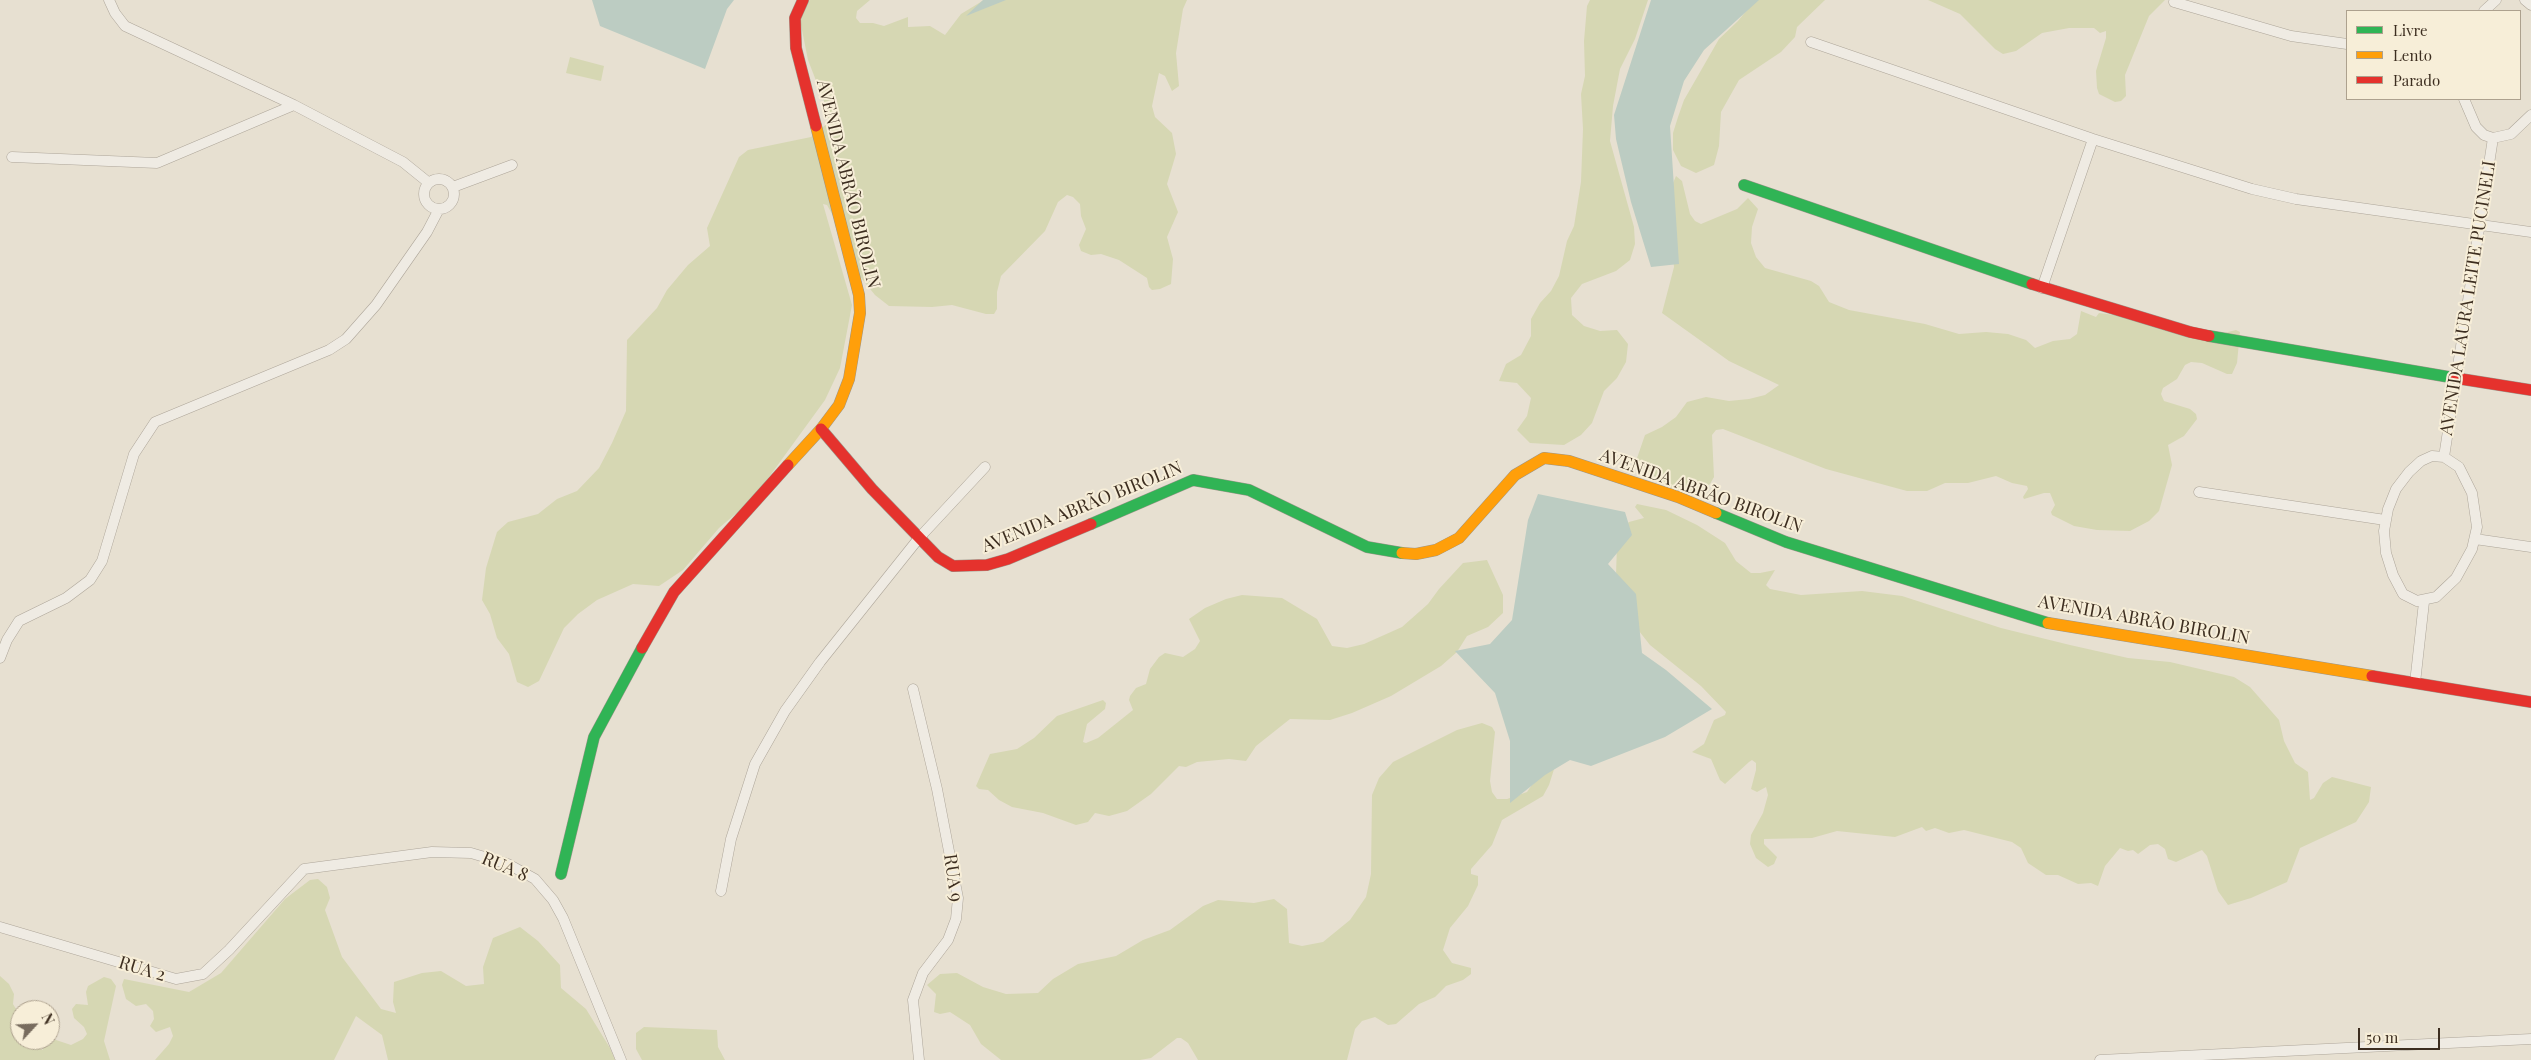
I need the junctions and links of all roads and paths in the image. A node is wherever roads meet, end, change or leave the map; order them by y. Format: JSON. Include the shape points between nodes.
{"nodes":[{"id":1,"x":109,"y":0,"type":"edge"},
{"id":2,"x":803,"y":0,"type":"edge"},
{"id":3,"x":2496,"y":0,"type":"edge"},
{"id":4,"x":2525,"y":0,"type":"edge"},
{"id":5,"x":2174,"y":2,"type":"dead end"},
{"id":6,"x":2531,"y":5,"type":"edge"},
{"id":7,"x":2485,"y":10,"type":"edge"},
{"id":8,"x":1812,"y":42,"type":"dead end"},
{"id":9,"x":2346,"y":44,"type":"edge"},
{"id":10,"x":2464,"y":100,"type":"edge"},
{"id":11,"x":294,"y":105,"type":"junction"},
{"id":12,"x":2531,"y":115,"type":"edge"},
{"id":13,"x":2493,"y":138,"type":"junction"},
{"id":14,"x":2093,"y":139,"type":"junction"},
{"id":15,"x":12,"y":157,"type":"dead end"},
{"id":16,"x":512,"y":165,"type":"dead end"},
{"id":17,"x":429,"y":183,"type":"junction"},
{"id":18,"x":1744,"y":184,"type":"dead end"},
{"id":19,"x":453,"y":188,"type":"junction"},
{"id":20,"x":439,"y":209,"type":"junction"},
{"id":21,"x":2480,"y":225,"type":"junction"},
{"id":22,"x":2531,"y":232,"type":"edge"},
{"id":23,"x":2042,"y":288,"type":"junction"},
{"id":24,"x":2455,"y":379,"type":"junction"},
{"id":25,"x":2531,"y":390,"type":"edge"},
{"id":26,"x":821,"y":429,"type":"junction"},
{"id":27,"x":2444,"y":457,"type":"junction"},
{"id":28,"x":985,"y":467,"type":"dead end"},
{"id":29,"x":2199,"y":492,"type":"dead end"},
{"id":30,"x":2385,"y":520,"type":"junction"},
{"id":31,"x":919,"y":538,"type":"junction"},
{"id":32,"x":2475,"y":538,"type":"junction"},
{"id":33,"x":2531,"y":547,"type":"edge"},
{"id":34,"x":2424,"y":602,"type":"junction"},
{"id":35,"x":0,"y":658,"type":"edge"},
{"id":36,"x":2414,"y":683,"type":"junction"},
{"id":37,"x":913,"y":689,"type":"dead end"},
{"id":38,"x":2531,"y":702,"type":"edge"},
{"id":39,"x":304,"y":869,"type":"joint"},
{"id":40,"x":561,"y":874,"type":"dead end"},
{"id":41,"x":721,"y":891,"type":"dead end"},
{"id":42,"x":0,"y":927,"type":"edge"},
{"id":43,"x":2531,"y":1040,"type":"edge"},
{"id":44,"x":621,"y":1060,"type":"edge"},
{"id":45,"x":919,"y":1060,"type":"edge"},
{"id":46,"x":2100,"y":1060,"type":"edge"}],
"edges":[{"from":1,"to":11,"type":"street","via":[[125,26]]},
{"from":2,"to":26,"type":"street","name":"AVENIDA ABRÃO BIROLIN","via":[[795,18],[796,48],[859,294],[860,313],[850,379],[840,405]]},
{"from":3,"to":7,"type":"street"},
{"from":4,"to":6,"type":"street"},
{"from":5,"to":9,"type":"street","via":[[2266,29]]},
{"from":8,"to":14,"type":"street"},
{"from":10,"to":13,"type":"street","name":"AVENIDA LAURA LEITE PUCINELI","via":[[2480,131]]},
{"from":11,"to":15,"type":"street","via":[[157,163]]},
{"from":11,"to":17,"type":"street","via":[[403,162]]},
{"from":12,"to":13,"type":"street","name":"AVENIDA LAURA LEITE PUCINELI","via":[[2511,134]]},
{"from":13,"to":21,"type":"street","name":"AVENIDA LAURA LEITE PUCINELI"},
{"from":14,"to":21,"type":"street","via":[[2273,194]]},
{"from":14,"to":23,"type":"street"},
{"from":16,"to":19,"type":"street"},
{"from":17,"to":19,"type":"street","via":[[442,179]]},
{"from":17,"to":20,"type":"street","via":[[424,197]]},
{"from":18,"to":23,"type":"street"},
{"from":19,"to":20,"type":"street","via":[[452,202]]},
{"from":20,"to":35,"type":"street","via":[[393,280],[346,339],[329,350],[155,422],[134,454],[102,561],[90,580],[66,598],[19,621]]},
{"from":21,"to":22,"type":"street"},
{"from":21,"to":24,"type":"street","name":"AVENIDA LAURA LEITE PUCINELI"},
{"from":23,"to":24,"type":"street","via":[[2199,334]]},
{"from":24,"to":25,"type":"street"},
{"from":24,"to":27,"type":"street","name":"AVENIDA LAURA LEITE PUCINELI"},
{"from":26,"to":31,"type":"street","name":"AVENIDA ABRÃO BIROLIN"},
{"from":26,"to":40,"type":"street","name":"AVENIDA ABRÃO BIROLIN","via":[[674,592],[594,737]]},
{"from":27,"to":30,"type":"street","name":"AVENIDA LAURA LEITE PUCINELI","via":[[2427,458],[2409,472],[2394,494]]},
{"from":27,"to":32,"type":"street","name":"AVENIDA LAURA LEITE PUCINELI","via":[[2459,467],[2472,493]]},
{"from":28,"to":31,"type":"street"},
{"from":29,"to":30,"type":"street"},
{"from":30,"to":34,"type":"street","name":"AVENIDA LAURA LEITE PUCINELI","via":[[2385,548],[2392,575],[2408,597]]},
{"from":31,"to":36,"type":"street","name":"AVENIDA ABRÃO BIROLIN","via":[[938,557],[953,566],[988,565],[1193,480],[1249,490],[1367,546],[1390,553],[1416,554],[1436,550],[1459,538],[1515,475],[1544,458],[1569,462],[1678,497],[1786,542],[2057,626]]},
{"from":31,"to":41,"type":"street","via":[[785,711],[760,757],[738,815]]},
{"from":32,"to":33,"type":"street"},
{"from":32,"to":34,"type":"street","name":"AVENIDA LAURA LEITE PUCINELI","via":[[2468,560],[2456,578],[2436,597]]},
{"from":34,"to":36,"type":"street"},
{"from":36,"to":38,"type":"street","name":"AVENIDA ABRÃO BIROLIN"},
{"from":37,"to":45,"type":"street","name":"RUA 9","via":[[958,898],[956,919],[948,940],[923,973],[913,1000]]},
{"from":39,"to":42,"type":"street","name":"RUA 2","via":[[203,974],[176,979]]},
{"from":39,"to":44,"type":"street","name":"RUA 8","via":[[432,852],[471,853],[508,864],[535,879],[563,918]]},
{"from":43,"to":46,"type":"street"}]}
